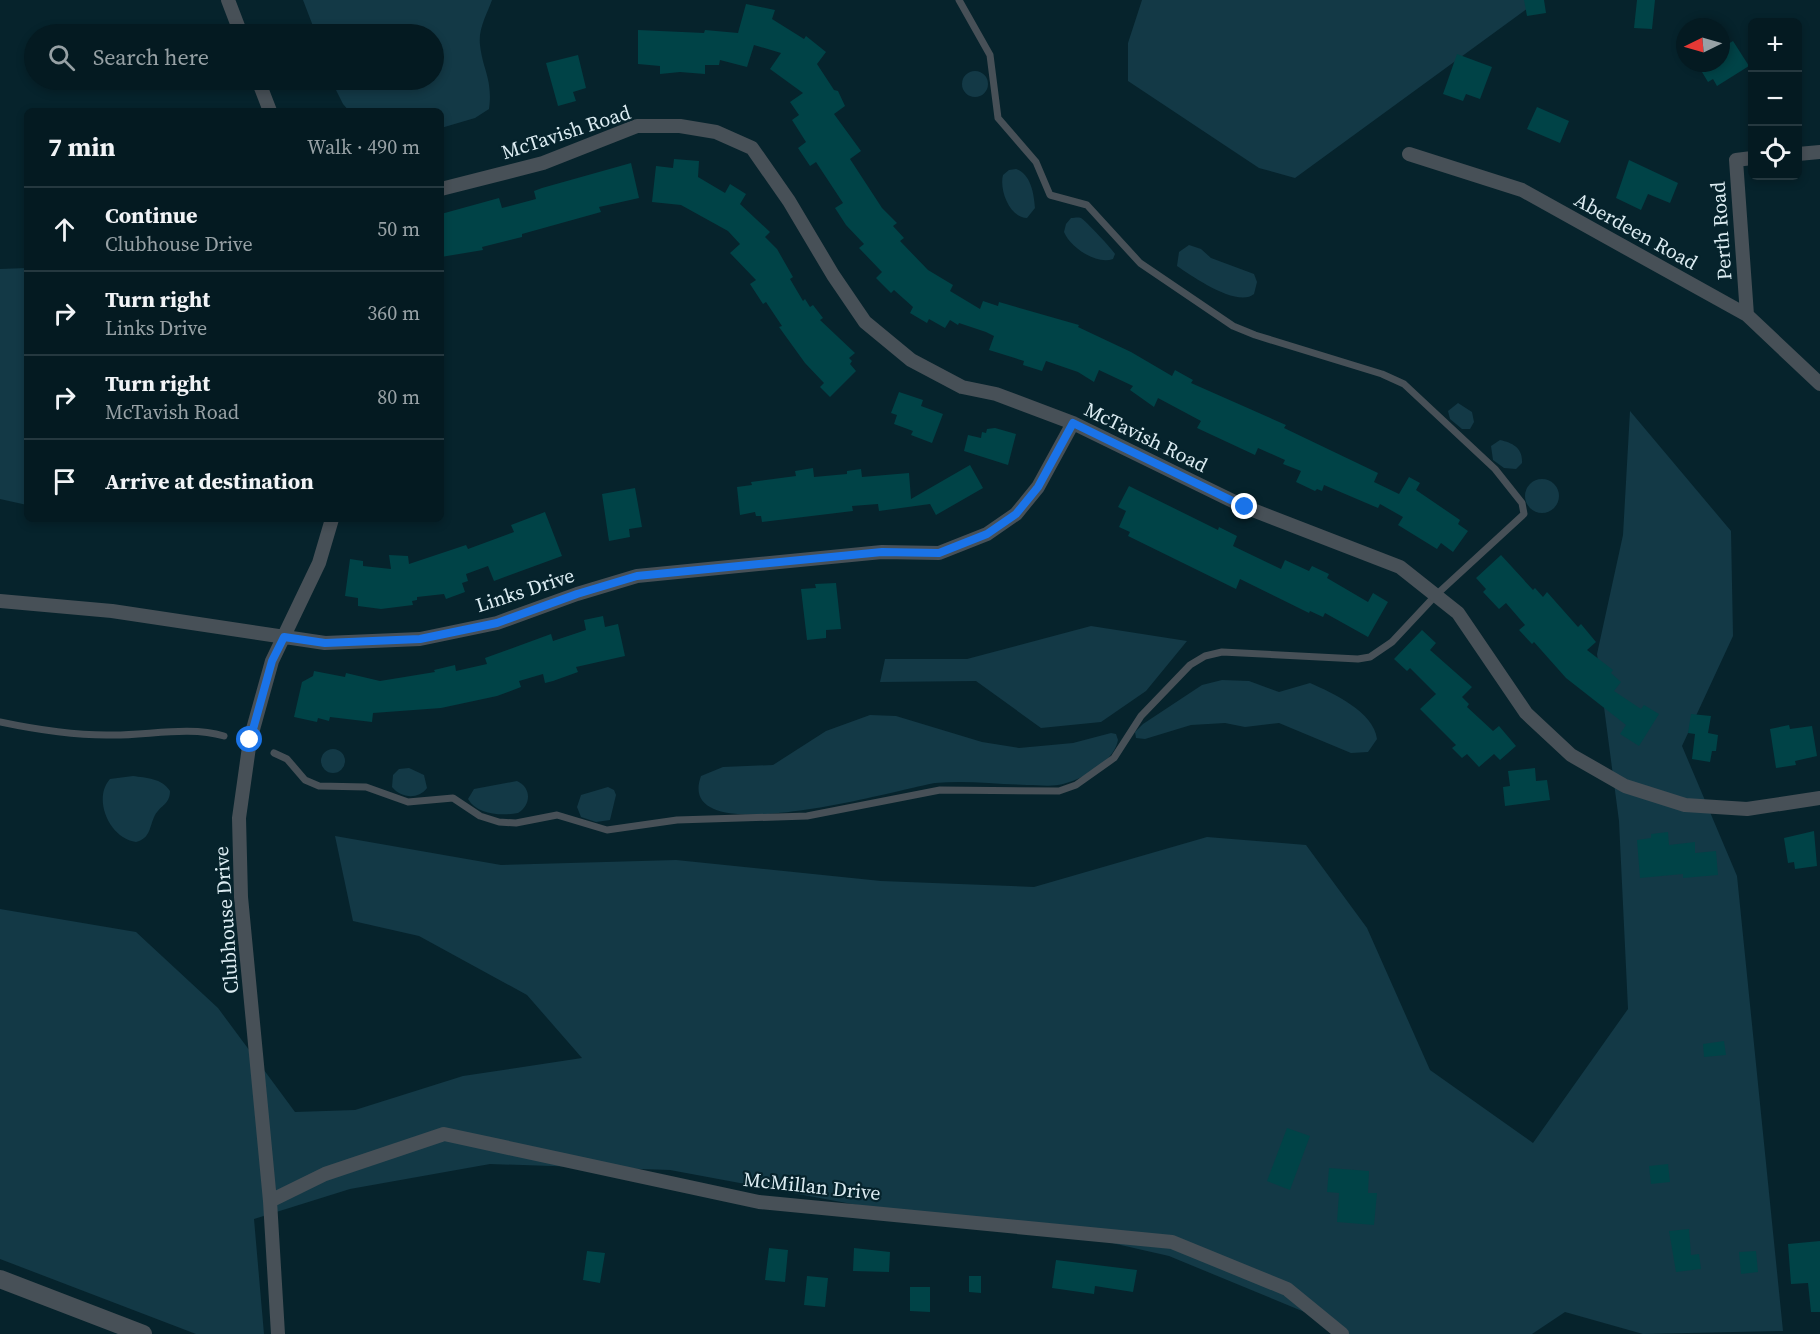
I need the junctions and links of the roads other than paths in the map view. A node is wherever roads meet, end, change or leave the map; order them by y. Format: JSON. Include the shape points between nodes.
{"nodes":[{"id":1,"x":228,"y":0,"type":"edge"},
{"id":2,"x":959,"y":0,"type":"edge"},
{"id":3,"x":237,"y":24,"type":"edge"},
{"id":4,"x":262,"y":90,"type":"edge"},
{"id":5,"x":269,"y":108,"type":"edge"},
{"id":6,"x":1820,"y":152,"type":"edge"},
{"id":7,"x":1409,"y":154,"type":"dead end"},
{"id":8,"x":1802,"y":154,"type":"edge"},
{"id":9,"x":1748,"y":158,"type":"edge"},
{"id":10,"x":444,"y":188,"type":"edge"},
{"id":11,"x":1747,"y":315,"type":"junction"},
{"id":12,"x":1820,"y":384,"type":"edge"},
{"id":13,"x":1073,"y":423,"type":"junction"},
{"id":14,"x":331,"y":522,"type":"edge"},
{"id":15,"x":1436,"y":595,"type":"junction"},
{"id":16,"x":0,"y":601,"type":"edge"},
{"id":17,"x":284,"y":637,"type":"junction"},
{"id":18,"x":0,"y":722,"type":"edge"},
{"id":19,"x":224,"y":736,"type":"dead end"},
{"id":20,"x":274,"y":753,"type":"dead end"},
{"id":21,"x":1820,"y":798,"type":"edge"},
{"id":22,"x":270,"y":1201,"type":"junction"},
{"id":23,"x":0,"y":1279,"type":"edge"},
{"id":24,"x":144,"y":1334,"type":"edge"},
{"id":25,"x":278,"y":1334,"type":"edge"},
{"id":26,"x":1342,"y":1334,"type":"edge"}],
"edges":[{"from":1,"to":3,"type":"street"},
{"from":2,"to":15,"type":"lane","via":[[990,55],[998,118],[1036,162],[1050,195],[1087,205],[1140,263],[1233,326],[1404,384],[1495,469],[1522,502],[1524,514]]},
{"from":4,"to":5,"type":"street"},
{"from":6,"to":8,"type":"street"},
{"from":7,"to":11,"type":"street","name":"Aberdeen Road","via":[[1522,190]]},
{"from":9,"to":11,"type":"street","name":"Perth Road","via":[[1736,160]]},
{"from":10,"to":13,"type":"street","name":"McTavish Road","via":[[543,163],[637,126],[680,126],[716,132],[752,148],[865,322],[904,354],[962,387],[996,394]]},
{"from":11,"to":12,"type":"street","name":"Aberdeen Road"},
{"from":13,"to":15,"type":"street","name":"McTavish Road","via":[[1245,507],[1400,567]]},
{"from":13,"to":17,"type":"street","name":"Links Drive","via":[[1038,487],[1016,514],[987,534],[939,553],[882,552],[637,576],[497,623],[420,639],[325,643]]},
{"from":14,"to":17,"type":"street","name":"Clubhouse Drive","via":[[319,563]]},
{"from":15,"to":20,"type":"lane","via":[[1392,642],[1370,657],[1222,652],[1205,656],[1183,671],[1141,716],[1114,758],[1076,785],[1059,791],[940,790],[816,815],[677,820],[607,830],[557,815],[516,823],[499,822],[480,816],[453,798],[408,802],[366,787],[319,786],[304,780],[287,759]]},
{"from":15,"to":21,"type":"street","name":"McTavish Road","via":[[1458,613],[1526,713],[1571,755],[1625,786],[1686,805],[1727,808],[1747,809]]},
{"from":16,"to":17,"type":"street","name":"Links Drive","via":[[111,611]]},
{"from":17,"to":22,"type":"street","name":"Clubhouse Drive","via":[[272,661],[250,740],[239,818],[241,897]]},
{"from":18,"to":19,"type":"lane","via":[[65,734],[198,731]]},
{"from":22,"to":25,"type":"street","name":"Clubhouse Drive"},
{"from":22,"to":26,"type":"street","name":"McMillan Drive","via":[[325,1174],[444,1134],[759,1202],[1172,1242],[1287,1288]]},
{"from":23,"to":24,"type":"street"}]}
